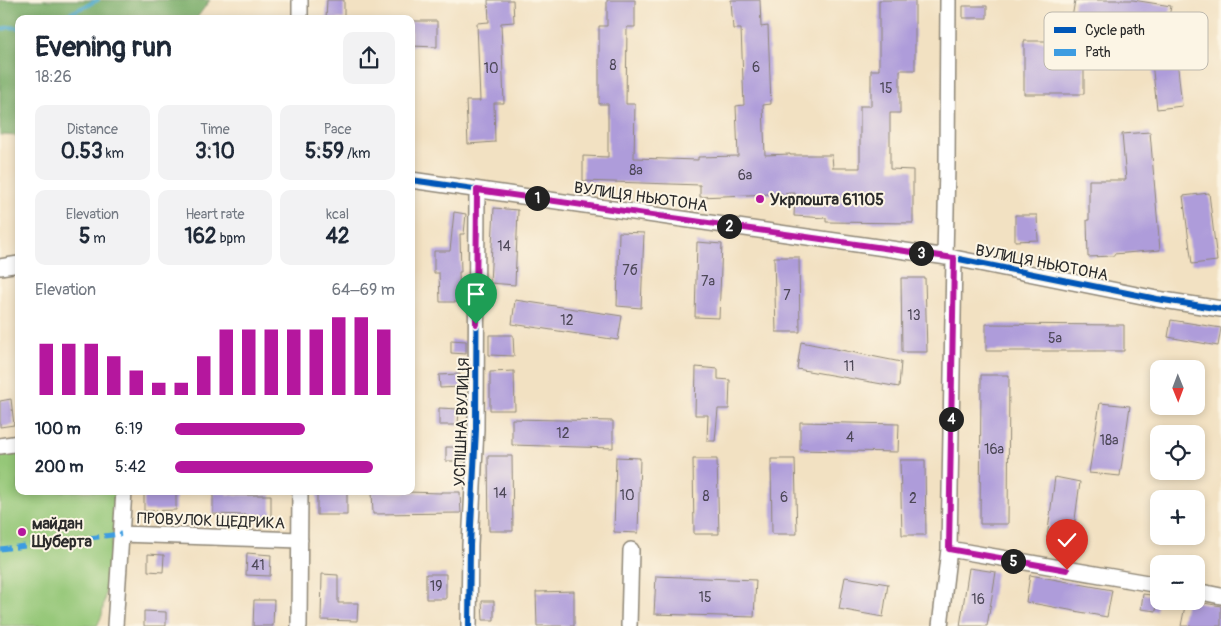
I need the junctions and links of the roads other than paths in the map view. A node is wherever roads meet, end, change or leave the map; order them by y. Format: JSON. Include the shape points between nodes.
{"nodes":[{"id":1,"x":300,"y":0,"type":"edge"},
{"id":2,"x":948,"y":0,"type":"edge"},
{"id":3,"x":300,"y":15,"type":"edge"},
{"id":4,"x":415,"y":181,"type":"edge"},
{"id":5,"x":477,"y":190,"type":"junction"},
{"id":6,"x":950,"y":258,"type":"junction"},
{"id":7,"x":15,"y":265,"type":"edge"},
{"id":8,"x":0,"y":267,"type":"edge"},
{"id":9,"x":1221,"y":309,"type":"edge"},
{"id":10,"x":15,"y":444,"type":"edge"},
{"id":11,"x":0,"y":446,"type":"edge"},
{"id":12,"x":124,"y":495,"type":"edge"},
{"id":13,"x":300,"y":495,"type":"edge"},
{"id":14,"x":121,"y":534,"type":"junction"},
{"id":15,"x":300,"y":540,"type":"junction"},
{"id":16,"x":949,"y":549,"type":"junction"},
{"id":17,"x":631,"y":550,"type":"dead end"},
{"id":18,"x":1150,"y":583,"type":"edge"},
{"id":19,"x":1205,"y":593,"type":"edge"},
{"id":20,"x":1221,"y":596,"type":"edge"},
{"id":21,"x":115,"y":626,"type":"edge"},
{"id":22,"x":299,"y":626,"type":"edge"},
{"id":23,"x":469,"y":626,"type":"edge"},
{"id":24,"x":629,"y":626,"type":"edge"},
{"id":25,"x":940,"y":626,"type":"edge"}],
"edges":[{"from":1,"to":3,"type":"street"},
{"from":2,"to":6,"type":"street"},
{"from":4,"to":5,"type":"street","name":"ВУЛИЦЯ НЬЮТОНА"},
{"from":5,"to":6,"type":"street","name":"ВУЛИЦЯ НЬЮТОНА"},
{"from":5,"to":23,"type":"street","name":"УСПІШНА ВУЛИЦЯ","via":[[476,429]]},
{"from":6,"to":9,"type":"street","name":"ВУЛИЦЯ НЬЮТОНА"},
{"from":6,"to":16,"type":"street"},
{"from":7,"to":8,"type":"street"},
{"from":10,"to":11,"type":"street"},
{"from":12,"to":14,"type":"street"},
{"from":13,"to":15,"type":"street"},
{"from":14,"to":15,"type":"street","name":"ПРОВУЛОК ЩЕДРИКА"},
{"from":14,"to":21,"type":"street"},
{"from":15,"to":22,"type":"street"},
{"from":16,"to":18,"type":"street"},
{"from":16,"to":25,"type":"street"},
{"from":17,"to":24,"type":"street"},
{"from":19,"to":20,"type":"street"}]}
